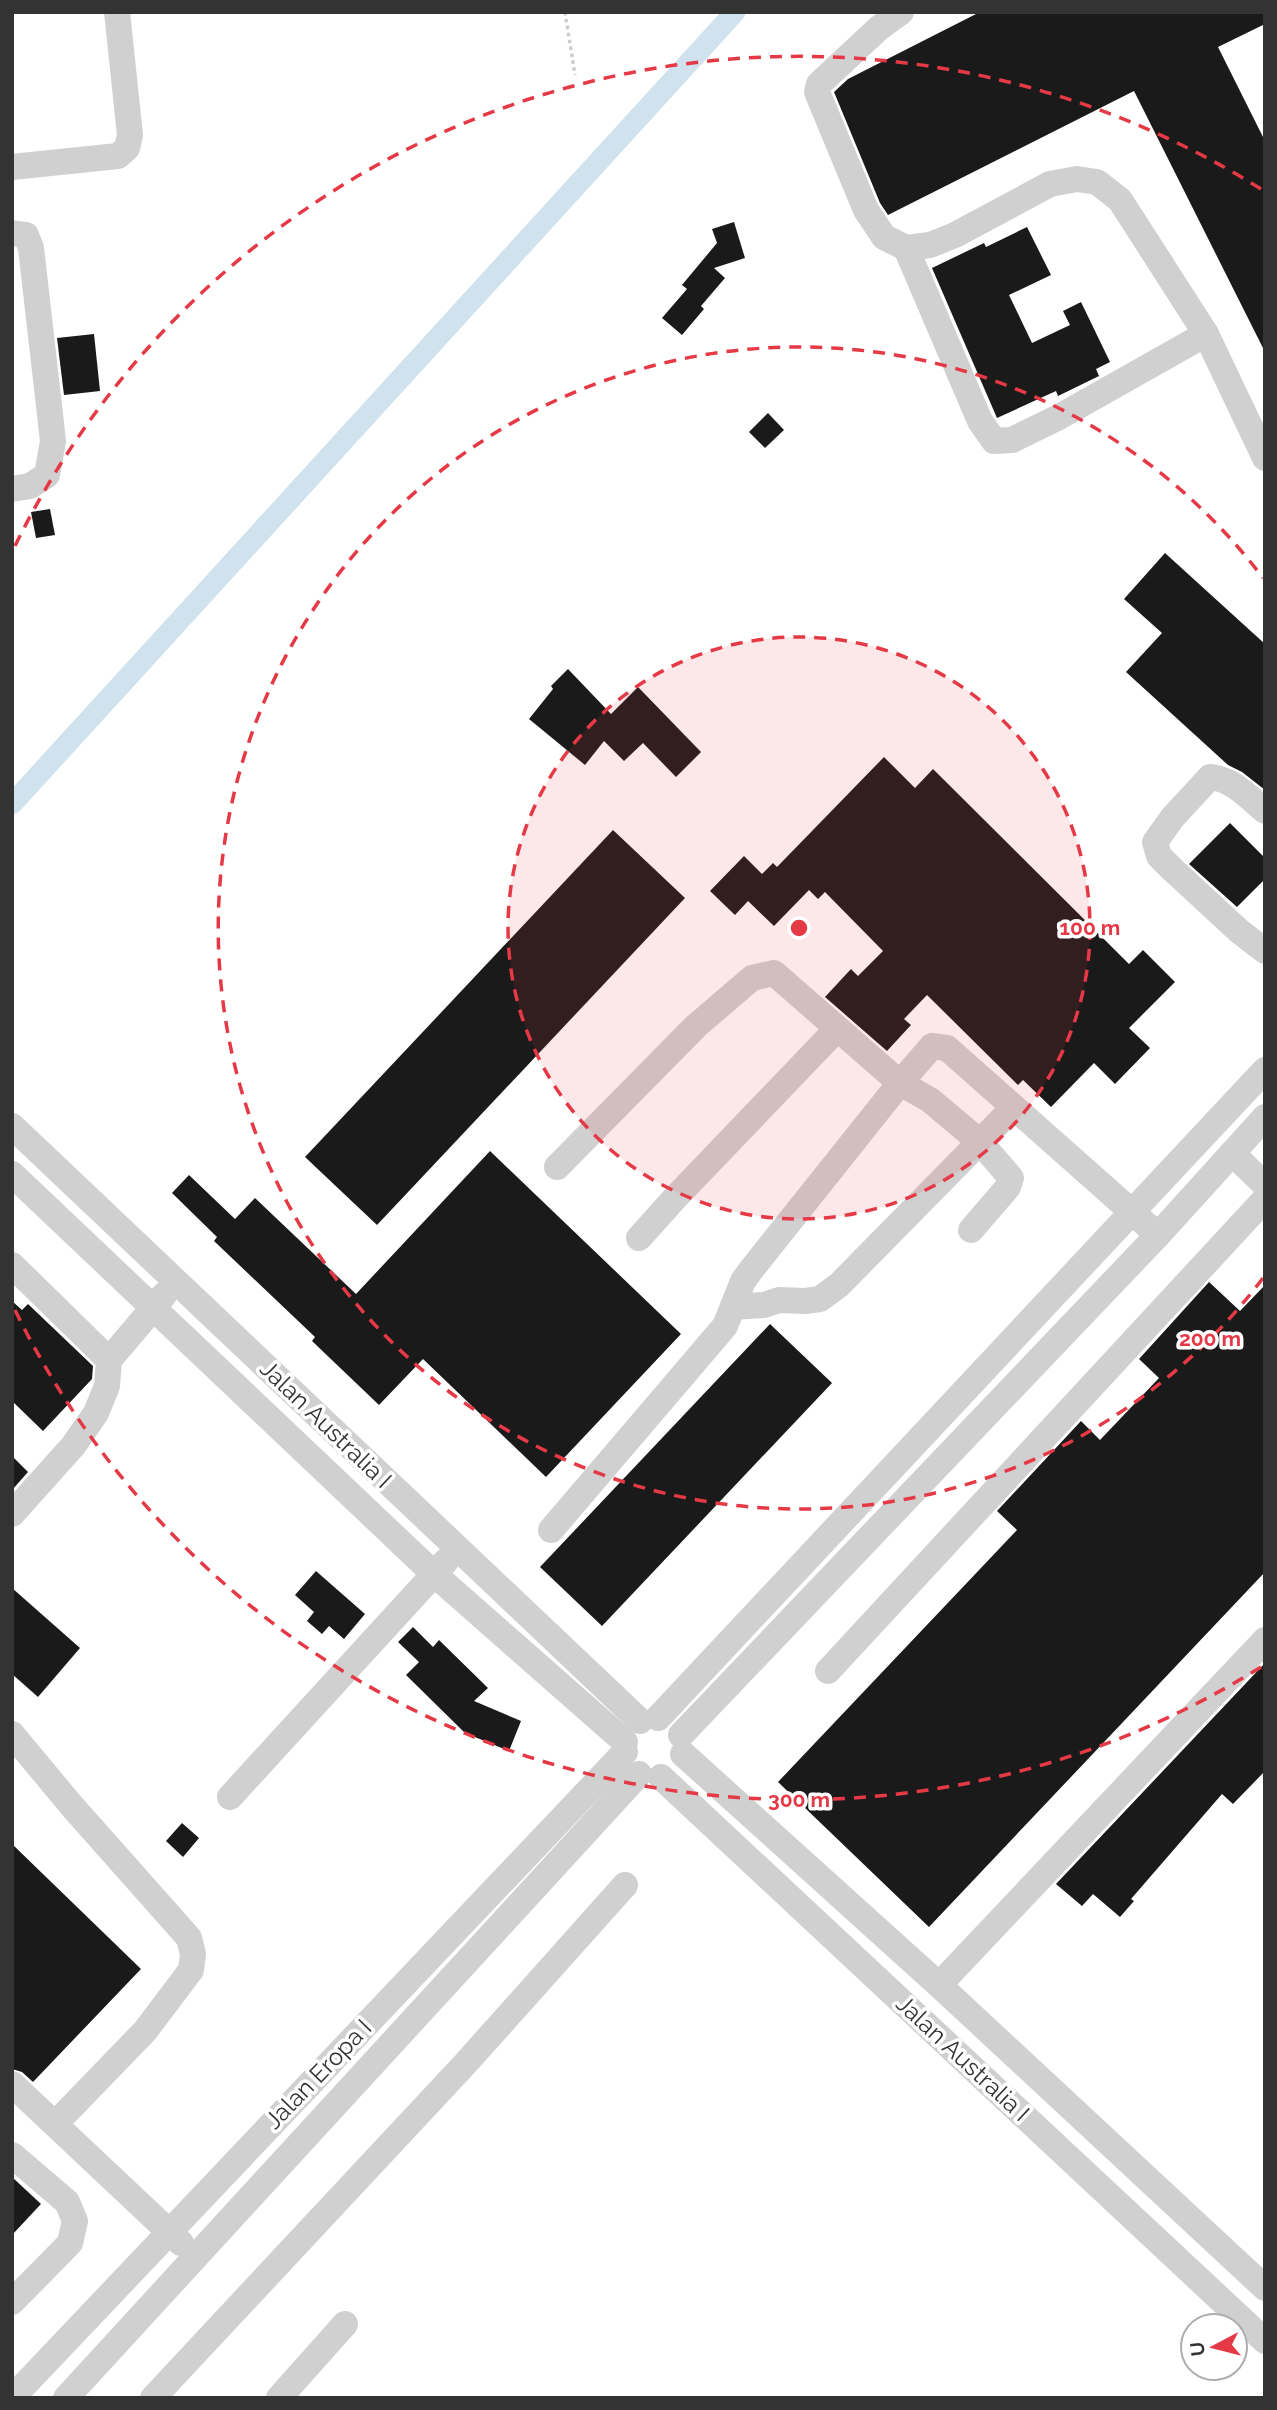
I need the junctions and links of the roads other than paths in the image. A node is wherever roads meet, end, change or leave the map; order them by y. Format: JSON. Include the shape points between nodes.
{"nodes":[{"id":1,"x":117,"y":12,"type":"edge"},
{"id":2,"x":901,"y":12,"type":"edge"},
{"id":3,"x":12,"y":167,"type":"edge"},
{"id":4,"x":12,"y":233,"type":"edge"},
{"id":5,"x":906,"y":248,"type":"junction"},
{"id":6,"x":1206,"y":334,"type":"junction"},
{"id":7,"x":1265,"y":458,"type":"edge"},
{"id":8,"x":12,"y":489,"type":"edge"},
{"id":9,"x":1265,"y":811,"type":"edge"},
{"id":10,"x":1265,"y":951,"type":"edge"},
{"id":11,"x":837,"y":1029,"type":"junction"},
{"id":12,"x":1265,"y":1070,"type":"edge"},
{"id":13,"x":900,"y":1083,"type":"junction"},
{"id":14,"x":1013,"y":1108,"type":"junction"},
{"id":15,"x":1265,"y":1117,"type":"edge"},
{"id":16,"x":12,"y":1126,"type":"edge"},
{"id":17,"x":979,"y":1142,"type":"junction"},
{"id":18,"x":1232,"y":1153,"type":"junction"},
{"id":19,"x":557,"y":1167,"type":"dead end"},
{"id":20,"x":12,"y":1174,"type":"edge"},
{"id":21,"x":1265,"y":1185,"type":"edge"},
{"id":22,"x":1265,"y":1199,"type":"edge"},
{"id":23,"x":1132,"y":1214,"type":"junction"},
{"id":24,"x":971,"y":1230,"type":"dead end"},
{"id":25,"x":1158,"y":1235,"type":"junction"},
{"id":26,"x":639,"y":1238,"type":"dead end"},
{"id":27,"x":12,"y":1265,"type":"edge"},
{"id":28,"x":176,"y":1280,"type":"junction"},
{"id":29,"x":154,"y":1307,"type":"junction"},
{"id":30,"x":733,"y":1307,"type":"junction"},
{"id":31,"x":109,"y":1360,"type":"junction"},
{"id":32,"x":12,"y":1514,"type":"edge"},
{"id":33,"x":551,"y":1530,"type":"dead end"},
{"id":34,"x":457,"y":1550,"type":"junction"},
{"id":35,"x":434,"y":1574,"type":"junction"},
{"id":36,"x":1265,"y":1640,"type":"edge"},
{"id":37,"x":828,"y":1671,"type":"dead end"},
{"id":38,"x":12,"y":1734,"type":"edge"},
{"id":39,"x":682,"y":1744,"type":"junction"},
{"id":40,"x":641,"y":1747,"type":"junction"},
{"id":41,"x":230,"y":1797,"type":"dead end"},
{"id":42,"x":625,"y":1885,"type":"dead end"},
{"id":43,"x":939,"y":1985,"type":"junction"},
{"id":44,"x":12,"y":2084,"type":"edge"},
{"id":45,"x":55,"y":2123,"type":"junction"},
{"id":46,"x":12,"y":2155,"type":"edge"},
{"id":47,"x":168,"y":2231,"type":"junction"},
{"id":48,"x":196,"y":2256,"type":"junction"},
{"id":49,"x":1265,"y":2288,"type":"edge"},
{"id":50,"x":12,"y":2302,"type":"edge"},
{"id":51,"x":345,"y":2324,"type":"dead end"},
{"id":52,"x":1265,"y":2341,"type":"edge"},
{"id":53,"x":12,"y":2398,"type":"edge"},
{"id":54,"x":66,"y":2398,"type":"edge"},
{"id":55,"x":153,"y":2398,"type":"edge"},
{"id":56,"x":279,"y":2398,"type":"edge"}],
"edges":[{"from":1,"to":3,"type":"lane","via":[[130,135],[127,148],[118,156]]},
{"from":2,"to":5,"type":"lane","via":[[819,84],[817,92],[866,210],[884,237]]},
{"from":4,"to":8,"type":"lane","via":[[26,235],[31,248],[53,441],[47,475],[30,486]]},
{"from":5,"to":6,"type":"lane","via":[[955,235],[1050,184],[1077,179],[1097,182],[1120,200]]},
{"from":5,"to":6,"type":"lane","via":[[980,421],[994,441],[1012,440],[1059,417]]},
{"from":6,"to":7,"type":"lane"},
{"from":9,"to":10,"type":"lane","via":[[1236,786],[1210,777],[1156,842],[1159,856],[1172,869]]},
{"from":11,"to":13,"type":"lane"},
{"from":11,"to":19,"type":"lane","via":[[774,973],[752,978],[696,1026]]},
{"from":11,"to":26,"type":"lane"},
{"from":12,"to":23,"type":"lane"},
{"from":13,"to":14,"type":"lane","via":[[932,1046],[939,1046],[947,1048]]},
{"from":13,"to":17,"type":"lane","via":[[930,1100]]},
{"from":13,"to":30,"type":"lane","via":[[751,1270]]},
{"from":14,"to":17,"type":"lane"},
{"from":14,"to":23,"type":"lane"},
{"from":15,"to":18,"type":"lane"},
{"from":16,"to":28,"type":"lane","name":"Jalan Australia I"},
{"from":17,"to":24,"type":"lane","via":[[1011,1178]]},
{"from":17,"to":30,"type":"lane","via":[[820,1299]]},
{"from":18,"to":21,"type":"lane"},
{"from":18,"to":25,"type":"lane"},
{"from":20,"to":29,"type":"lane","name":"Jalan Australia I"},
{"from":22,"to":37,"type":"lane"},
{"from":23,"to":25,"type":"lane"},
{"from":23,"to":40,"type":"lane"},
{"from":25,"to":39,"type":"lane"},
{"from":27,"to":31,"type":"lane"},
{"from":28,"to":29,"type":"lane"},
{"from":28,"to":34,"type":"lane","name":"Jalan Australia I"},
{"from":29,"to":31,"type":"lane"},
{"from":29,"to":35,"type":"lane","name":"Jalan Australia I"},
{"from":30,"to":33,"type":"lane","via":[[724,1326]]},
{"from":31,"to":32,"type":"lane","via":[[107,1386],[96,1413]]},
{"from":34,"to":35,"type":"lane"},
{"from":34,"to":40,"type":"lane","name":"Jalan Australia I"},
{"from":35,"to":40,"type":"lane","name":"Jalan Australia I"},
{"from":35,"to":41,"type":"lane"},
{"from":36,"to":43,"type":"lane"},
{"from":38,"to":45,"type":"lane","via":[[189,1938],[193,1954],[191,1970],[145,2031]]},
{"from":39,"to":40,"type":"lane","name":"Jalan Australia I","via":[[672,1723]]},
{"from":39,"to":40,"type":"lane","via":[[675,1769]]},
{"from":39,"to":43,"type":"lane","name":"Jalan Australia I"},
{"from":40,"to":47,"type":"lane","name":"Jalan Eropa I"},
{"from":40,"to":48,"type":"lane","name":"Jalan Eropa I"},
{"from":40,"to":52,"type":"lane","name":"Jalan Australia I"},
{"from":42,"to":55,"type":"lane"},
{"from":43,"to":49,"type":"lane","name":"Jalan Australia I"},
{"from":44,"to":45,"type":"lane"},
{"from":45,"to":47,"type":"lane"},
{"from":46,"to":50,"type":"lane","via":[[66,2202],[75,2221],[70,2243]]},
{"from":47,"to":48,"type":"lane"},
{"from":47,"to":53,"type":"lane","name":"Jalan Eropa I"},
{"from":48,"to":54,"type":"lane","name":"Jalan Eropa I"},
{"from":51,"to":56,"type":"lane"}]}
